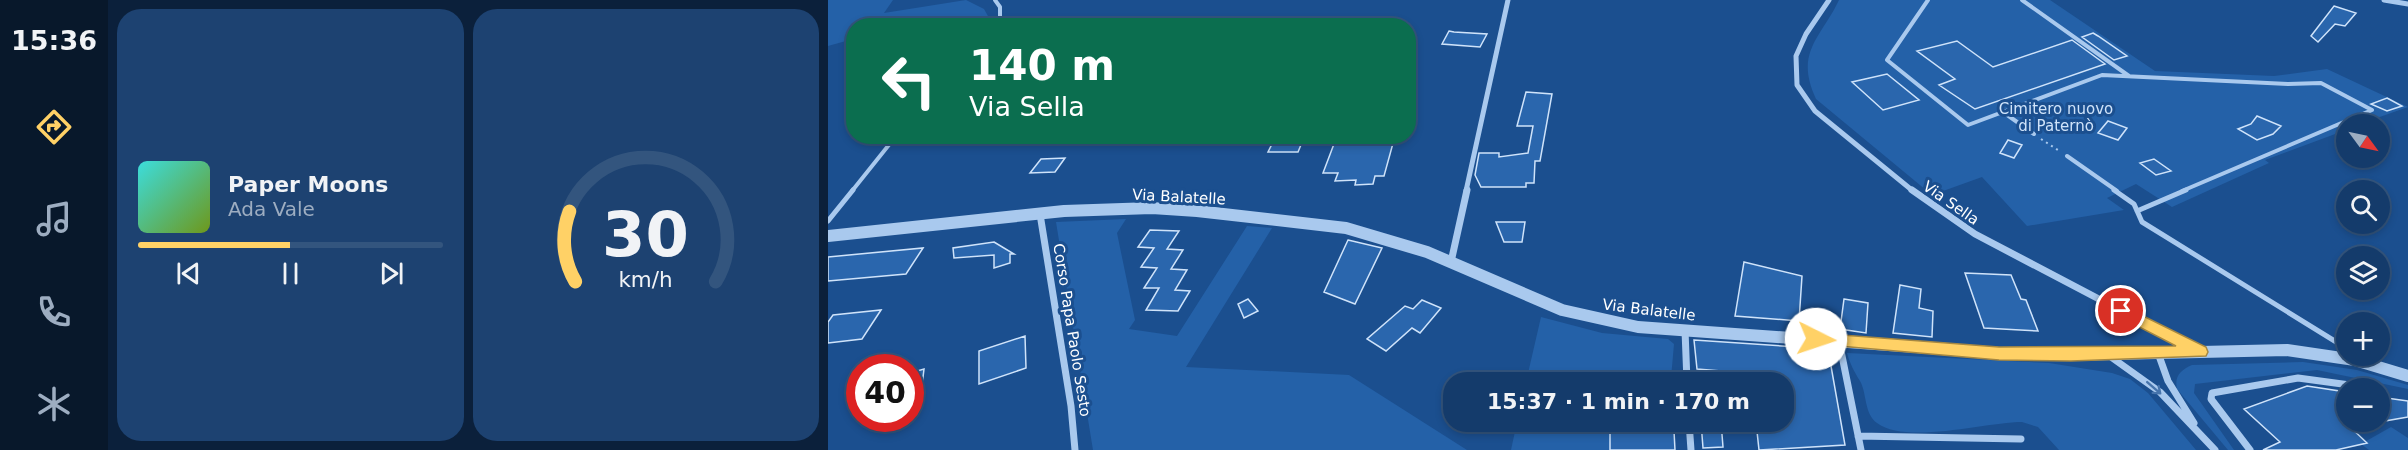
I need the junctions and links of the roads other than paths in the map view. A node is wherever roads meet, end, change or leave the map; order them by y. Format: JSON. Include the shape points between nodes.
{"nodes":[{"id":1,"x":995,"y":0,"type":"edge"},
{"id":2,"x":1508,"y":0,"type":"edge"},
{"id":3,"x":1829,"y":0,"type":"edge"},
{"id":4,"x":1928,"y":0,"type":"edge"},
{"id":5,"x":2022,"y":0,"type":"edge"},
{"id":6,"x":2384,"y":0,"type":"edge"},
{"id":7,"x":2408,"y":4,"type":"edge"},
{"id":8,"x":1000,"y":18,"type":"edge"},
{"id":9,"x":2129,"y":76,"type":"junction"},
{"id":10,"x":2003,"y":112,"type":"junction"},
{"id":11,"x":2034,"y":134,"type":"road end"},
{"id":12,"x":890,"y":144,"type":"edge"},
{"id":13,"x":2067,"y":156,"type":"road end"},
{"id":14,"x":2137,"y":211,"type":"junction"},
{"id":15,"x":1040,"y":214,"type":"junction"},
{"id":16,"x":828,"y":221,"type":"edge"},
{"id":17,"x":828,"y":236,"type":"edge"},
{"id":18,"x":1452,"y":262,"type":"junction"},
{"id":19,"x":1685,"y":330,"type":"junction"},
{"id":20,"x":1839,"y":340,"type":"junction"},
{"id":21,"x":2336,"y":342,"type":"edge"},
{"id":22,"x":2200,"y":352,"type":"junction"},
{"id":23,"x":2158,"y":353,"type":"junction"},
{"id":24,"x":2107,"y":354,"type":"junction"},
{"id":25,"x":2379,"y":366,"type":"edge"},
{"id":26,"x":2383,"y":368,"type":"junction"},
{"id":27,"x":1687,"y":372,"type":"edge"},
{"id":28,"x":2408,"y":376,"type":"edge"},
{"id":29,"x":2336,"y":382,"type":"edge"},
{"id":30,"x":1690,"y":432,"type":"edge"},
{"id":31,"x":1858,"y":436,"type":"junction"},
{"id":32,"x":2204,"y":438,"type":"junction"},
{"id":33,"x":2021,"y":439,"type":"dead end"},
{"id":34,"x":1075,"y":450,"type":"edge"},
{"id":35,"x":1691,"y":450,"type":"edge"},
{"id":36,"x":1861,"y":450,"type":"edge"},
{"id":37,"x":2215,"y":450,"type":"edge"},
{"id":38,"x":2250,"y":450,"type":"edge"}],
"edges":[{"from":1,"to":8,"type":"lane"},
{"from":2,"to":18,"type":"street"},
{"from":3,"to":22,"type":"street","name":"Via Sella","via":[[1796,56],[1797,85],[1815,111],[1925,201],[1974,234]]},
{"from":4,"to":10,"type":"lane","via":[[1887,60],[1968,125]]},
{"from":5,"to":9,"type":"lane"},
{"from":6,"to":7,"type":"street"},
{"from":9,"to":10,"type":"lane","via":[[2095,76]]},
{"from":9,"to":14,"type":"lane","via":[[2321,83],[2372,110]]},
{"from":10,"to":11,"type":"lane"},
{"from":12,"to":16,"type":"lane"},
{"from":13,"to":14,"type":"lane","via":[[2134,204]]},
{"from":14,"to":21,"type":"lane","via":[[2142,222],[2153,230]]},
{"from":15,"to":17,"type":"street","name":"Via Balatelle"},
{"from":15,"to":18,"type":"street","name":"Via Balatelle","via":[[1152,208],[1346,228]]},
{"from":15,"to":34,"type":"street","name":"Corso Papa Paolo Sesto"},
{"from":18,"to":19,"type":"street","name":"Via Balatelle","via":[[1562,310],[1638,327]]},
{"from":19,"to":20,"type":"street","name":"Via Balatelle"},
{"from":19,"to":27,"type":"street"},
{"from":20,"to":24,"type":"street","name":"Via Balatelle","via":[[1999,353]]},
{"from":20,"to":31,"type":"street"},
{"from":22,"to":23,"type":"street","name":"Via Balatelle"},
{"from":22,"to":26,"type":"street","name":"Via Balatelle","via":[[2324,353]]},
{"from":23,"to":24,"type":"street","name":"Via Balatelle"},
{"from":23,"to":32,"type":"street","via":[[2171,389]]},
{"from":24,"to":32,"type":"street","one_way":true,"via":[[2160,392]]},
{"from":25,"to":26,"type":"lane"},
{"from":26,"to":28,"type":"street","name":"Via Balatelle"},
{"from":29,"to":38,"type":"street","via":[[2298,378],[2212,393],[2211,399]]},
{"from":30,"to":35,"type":"street"},
{"from":31,"to":33,"type":"street"},
{"from":31,"to":36,"type":"street"},
{"from":32,"to":37,"type":"street"}]}
